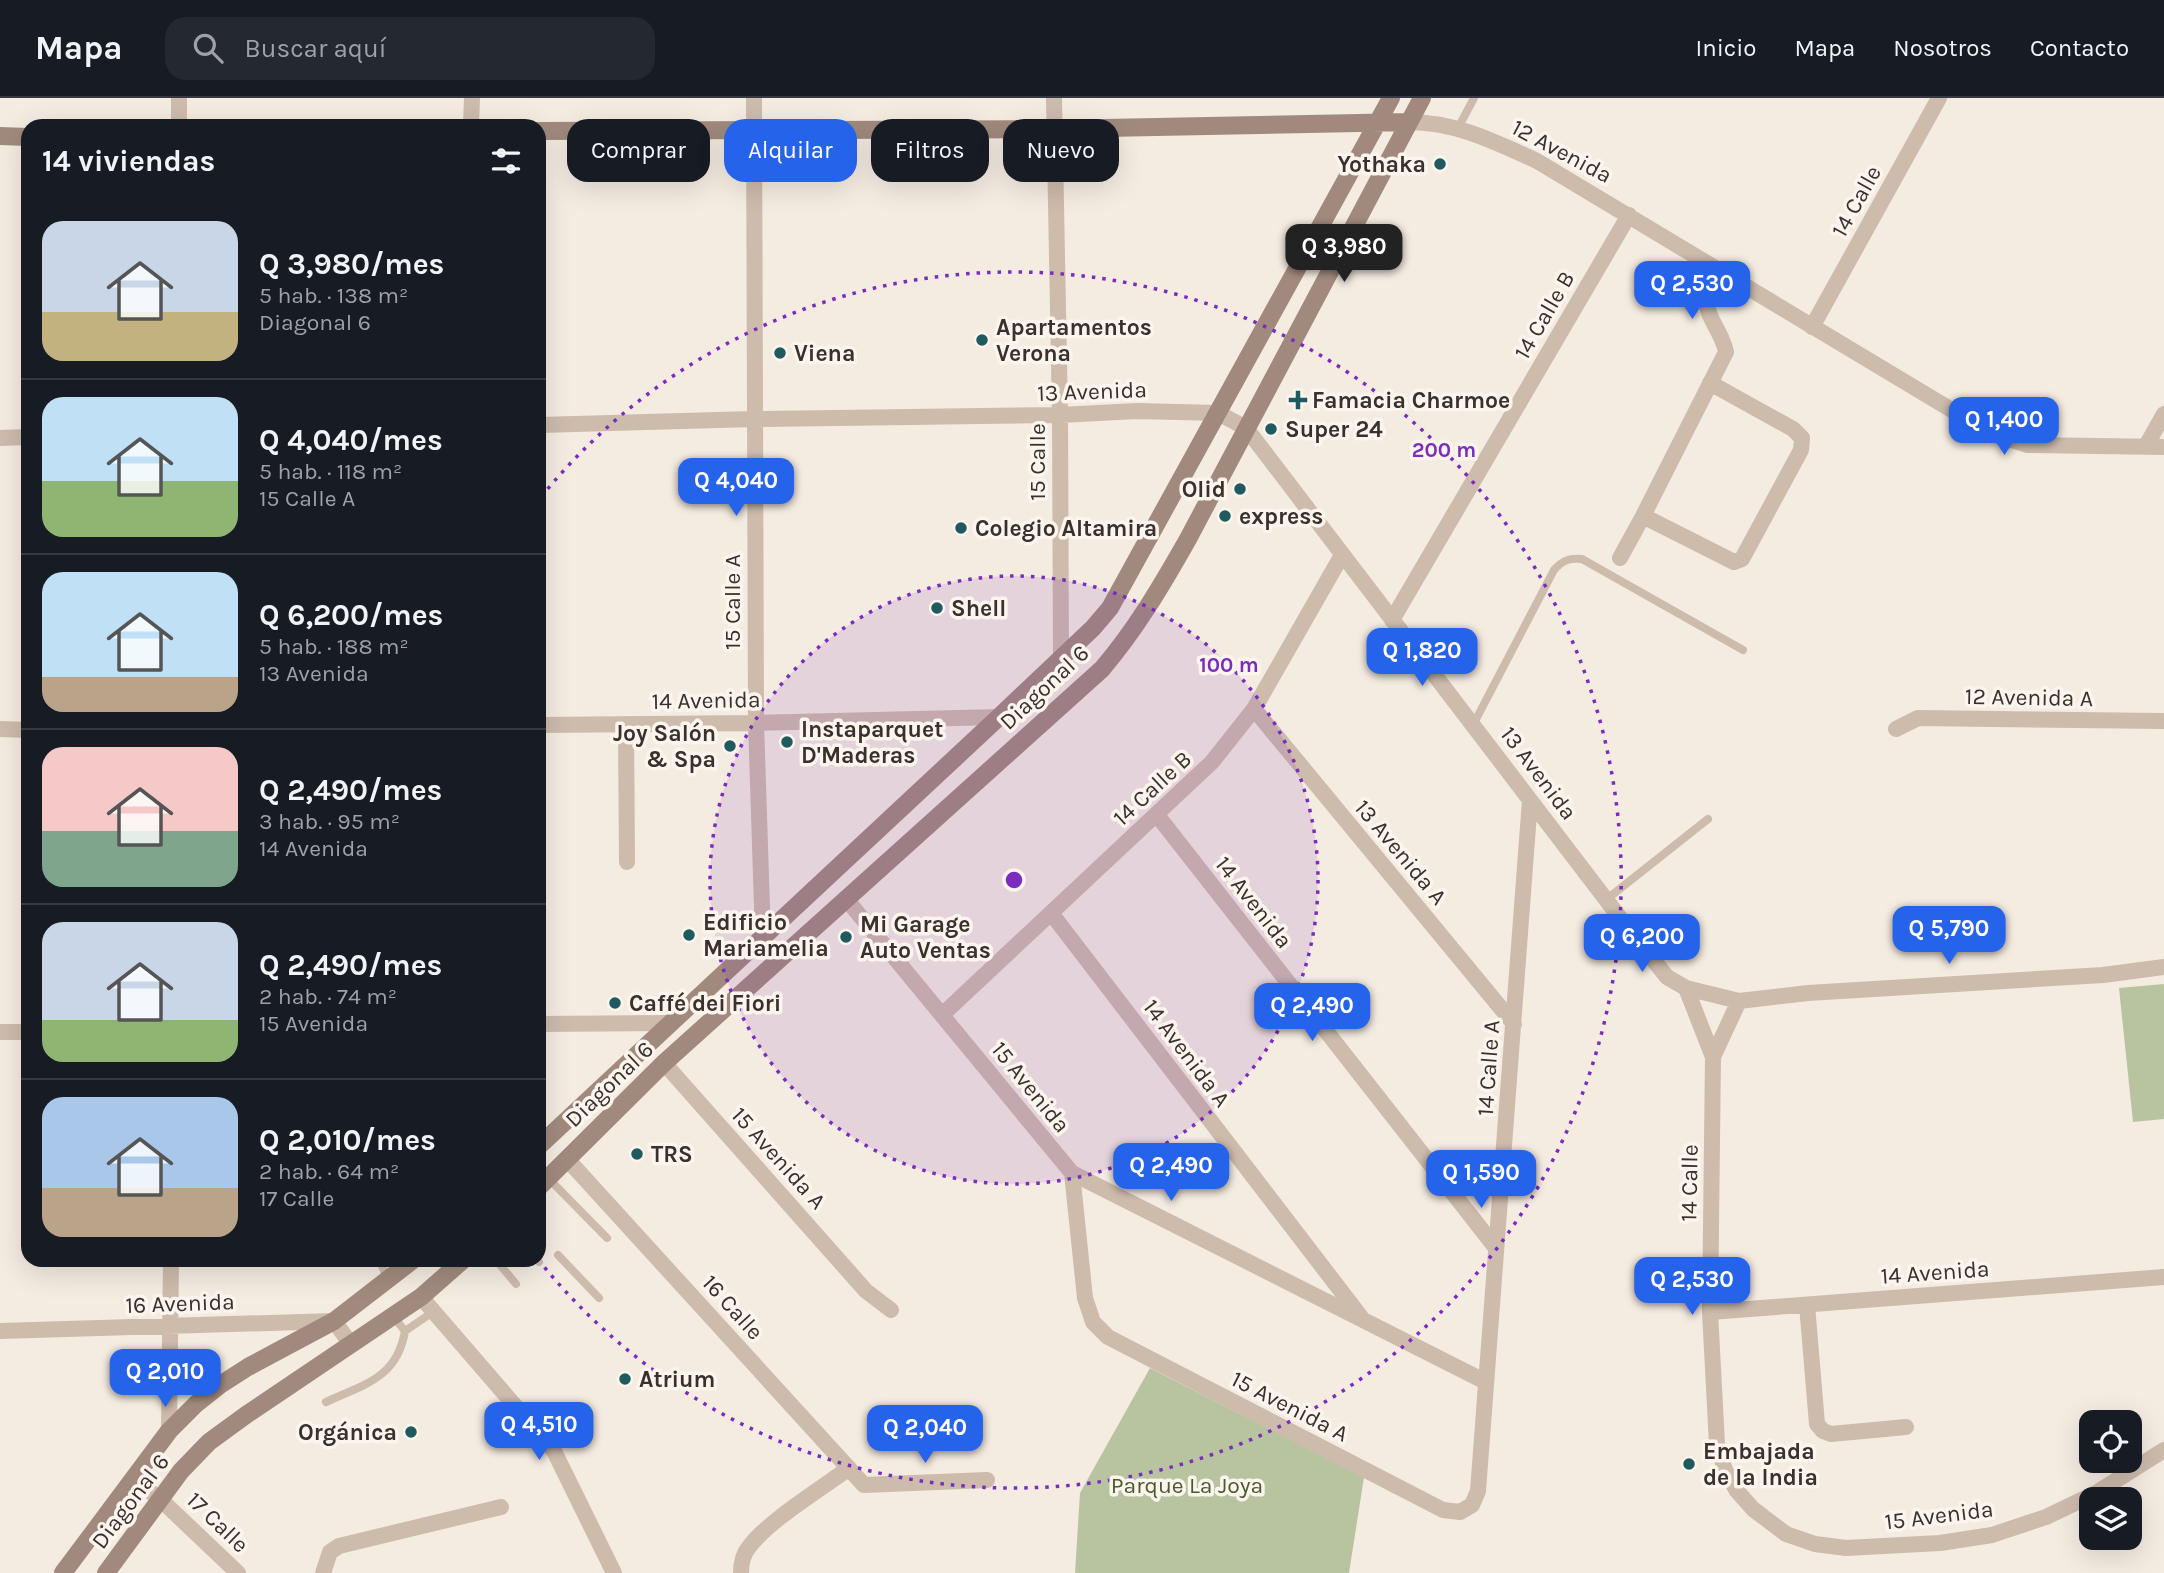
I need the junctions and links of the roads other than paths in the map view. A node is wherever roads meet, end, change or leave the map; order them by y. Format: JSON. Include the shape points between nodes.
{"nodes":[{"id":1,"x":179,"y":98,"type":"edge"},
{"id":2,"x":472,"y":98,"type":"edge"},
{"id":3,"x":754,"y":98,"type":"edge"},
{"id":4,"x":1054,"y":98,"type":"edge"},
{"id":5,"x":1391,"y":98,"type":"edge"},
{"id":6,"x":1422,"y":98,"type":"edge"},
{"id":7,"x":1474,"y":98,"type":"edge"},
{"id":8,"x":1939,"y":98,"type":"edge"},
{"id":9,"x":179,"y":119,"type":"edge"},
{"id":10,"x":471,"y":119,"type":"edge"},
{"id":11,"x":754,"y":119,"type":"edge"},
{"id":12,"x":1054,"y":119,"type":"edge"},
{"id":13,"x":1409,"y":122,"type":"junction"},
{"id":14,"x":1377,"y":124,"type":"junction"},
{"id":15,"x":1119,"y":128,"type":"edge"},
{"id":16,"x":1458,"y":128,"type":"junction"},
{"id":17,"x":1003,"y":130,"type":"edge"},
{"id":18,"x":546,"y":131,"type":"edge"},
{"id":19,"x":857,"y":131,"type":"edge"},
{"id":20,"x":724,"y":132,"type":"edge"},
{"id":21,"x":0,"y":136,"type":"edge"},
{"id":22,"x":21,"y":137,"type":"edge"},
{"id":23,"x":754,"y":182,"type":"edge"},
{"id":24,"x":1055,"y":182,"type":"edge"},
{"id":25,"x":1629,"y":215,"type":"junction"},
{"id":26,"x":1718,"y":269,"type":"junction"},
{"id":27,"x":1812,"y":327,"type":"junction"},
{"id":28,"x":1710,"y":383,"type":"junction"},
{"id":29,"x":1218,"y":413,"type":"junction"},
{"id":30,"x":2164,"y":414,"type":"edge"},
{"id":31,"x":1060,"y":415,"type":"junction"},
{"id":32,"x":754,"y":419,"type":"junction"},
{"id":33,"x":546,"y":425,"type":"edge"},
{"id":34,"x":1246,"y":428,"type":"junction"},
{"id":35,"x":21,"y":437,"type":"edge"},
{"id":36,"x":0,"y":438,"type":"edge"},
{"id":37,"x":2146,"y":446,"type":"junction"},
{"id":38,"x":2164,"y":447,"type":"edge"},
{"id":39,"x":1643,"y":516,"type":"junction"},
{"id":40,"x":1342,"y":555,"type":"junction"},
{"id":41,"x":1620,"y":558,"type":"dead end"},
{"id":42,"x":1392,"y":620,"type":"junction"},
{"id":43,"x":1743,"y":650,"type":"dead end"},
{"id":44,"x":1061,"y":658,"type":"junction"},
{"id":45,"x":1254,"y":709,"type":"junction"},
{"id":46,"x":999,"y":717,"type":"junction"},
{"id":47,"x":2164,"y":721,"type":"edge"},
{"id":48,"x":756,"y":723,"type":"junction"},
{"id":49,"x":626,"y":724,"type":"junction"},
{"id":50,"x":546,"y":725,"type":"edge"},
{"id":51,"x":1473,"y":725,"type":"junction"},
{"id":52,"x":0,"y":729,"type":"edge"},
{"id":53,"x":1896,"y":729,"type":"dead end"},
{"id":54,"x":21,"y":730,"type":"edge"},
{"id":55,"x":1530,"y":800,"type":"junction"},
{"id":56,"x":1157,"y":815,"type":"junction"},
{"id":57,"x":1708,"y":820,"type":"dead end"},
{"id":58,"x":627,"y":862,"type":"dead end"},
{"id":59,"x":847,"y":900,"type":"junction"},
{"id":60,"x":1606,"y":900,"type":"junction"},
{"id":61,"x":1051,"y":913,"type":"junction"},
{"id":62,"x":764,"y":937,"type":"junction"},
{"id":63,"x":2164,"y":967,"type":"edge"},
{"id":64,"x":1686,"y":988,"type":"junction"},
{"id":65,"x":1739,"y":1001,"type":"junction"},
{"id":66,"x":943,"y":1014,"type":"junction"},
{"id":67,"x":669,"y":1023,"type":"junction"},
{"id":68,"x":546,"y":1024,"type":"edge"},
{"id":69,"x":1514,"y":1024,"type":"junction"},
{"id":70,"x":0,"y":1032,"type":"edge"},
{"id":71,"x":21,"y":1032,"type":"edge"},
{"id":72,"x":1713,"y":1057,"type":"junction"},
{"id":73,"x":664,"y":1063,"type":"junction"},
{"id":74,"x":546,"y":1139,"type":"edge"},
{"id":75,"x":567,"y":1158,"type":"junction"},
{"id":76,"x":1072,"y":1173,"type":"junction"},
{"id":77,"x":546,"y":1181,"type":"edge"},
{"id":78,"x":546,"y":1185,"type":"edge"},
{"id":79,"x":607,"y":1238,"type":"dead end"},
{"id":80,"x":1496,"y":1248,"type":"junction"},
{"id":81,"x":558,"y":1255,"type":"dead end"},
{"id":82,"x":171,"y":1267,"type":"edge"},
{"id":83,"x":382,"y":1267,"type":"edge"},
{"id":84,"x":404,"y":1267,"type":"edge"},
{"id":85,"x":455,"y":1267,"type":"edge"},
{"id":86,"x":502,"y":1267,"type":"edge"},
{"id":87,"x":2164,"y":1277,"type":"edge"},
{"id":88,"x":388,"y":1279,"type":"junction"},
{"id":89,"x":516,"y":1284,"type":"dead end"},
{"id":90,"x":421,"y":1297,"type":"junction"},
{"id":91,"x":599,"y":1298,"type":"dead end"},
{"id":92,"x":1807,"y":1305,"type":"junction"},
{"id":93,"x":891,"y":1310,"type":"dead end"},
{"id":94,"x":433,"y":1312,"type":"junction"},
{"id":95,"x":1710,"y":1312,"type":"junction"},
{"id":96,"x":392,"y":1315,"type":"junction"},
{"id":97,"x":334,"y":1321,"type":"junction"},
{"id":98,"x":1364,"y":1321,"type":"junction"},
{"id":99,"x":171,"y":1326,"type":"junction"},
{"id":100,"x":0,"y":1331,"type":"edge"},
{"id":101,"x":405,"y":1331,"type":"junction"},
{"id":102,"x":350,"y":1343,"type":"junction"},
{"id":103,"x":1486,"y":1382,"type":"junction"},
{"id":104,"x":326,"y":1402,"type":"dead end"},
{"id":105,"x":1906,"y":1427,"type":"dead end"},
{"id":106,"x":169,"y":1431,"type":"junction"},
{"id":107,"x":2164,"y":1450,"type":"edge"},
{"id":108,"x":849,"y":1468,"type":"junction"},
{"id":109,"x":134,"y":1479,"type":"junction"},
{"id":110,"x":987,"y":1480,"type":"dead end"},
{"id":111,"x":160,"y":1499,"type":"junction"},
{"id":112,"x":1472,"y":1505,"type":"joint"},
{"id":113,"x":501,"y":1507,"type":"dead end"},
{"id":114,"x":1786,"y":1534,"type":"joint"},
{"id":115,"x":63,"y":1573,"type":"edge"},
{"id":116,"x":106,"y":1573,"type":"edge"},
{"id":117,"x":238,"y":1573,"type":"edge"},
{"id":118,"x":323,"y":1573,"type":"edge"},
{"id":119,"x":614,"y":1573,"type":"edge"},
{"id":120,"x":741,"y":1573,"type":"edge"}],
"edges":[{"from":1,"to":9,"type":"street"},
{"from":2,"to":10,"type":"street"},
{"from":3,"to":11,"type":"street","name":"15 Calle A"},
{"from":4,"to":12,"type":"street","name":"15 Calle"},
{"from":5,"to":14,"type":"main road","name":"Diagonal 6"},
{"from":6,"to":13,"type":"main road","name":"Diagonal 6"},
{"from":7,"to":16,"type":"lane"},
{"from":8,"to":27,"type":"street","name":"14 Calle"},
{"from":13,"to":14,"type":"main road","name":"12 Avenida"},
{"from":13,"to":16,"type":"street","name":"12 Avenida"},
{"from":13,"to":34,"type":"main road","name":"Diagonal 6"},
{"from":14,"to":15,"type":"main road","name":"12 Avenida"},
{"from":14,"to":29,"type":"main road","name":"Diagonal 6"},
{"from":16,"to":25,"type":"street","name":"12 Avenida","via":[[1536,161]]},
{"from":17,"to":19,"type":"main road","name":"12 Avenida"},
{"from":18,"to":20,"type":"main road","name":"12 Avenida"},
{"from":21,"to":22,"type":"main road"},
{"from":23,"to":32,"type":"street","name":"15 Calle A"},
{"from":24,"to":31,"type":"street","name":"15 Calle"},
{"from":25,"to":26,"type":"street","name":"12 Avenida"},
{"from":25,"to":42,"type":"street","name":"14 Calle B"},
{"from":26,"to":27,"type":"street","name":"12 Avenida"},
{"from":26,"to":28,"type":"street","via":[[1707,303],[1726,352]]},
{"from":27,"to":37,"type":"street","name":"12 Avenida","via":[[1990,433],[2028,445]]},
{"from":28,"to":39,"type":"street"},
{"from":28,"to":39,"type":"street","via":[[1793,429],[1802,438],[1801,450],[1739,561]]},
{"from":29,"to":31,"type":"street","name":"13 Avenida"},
{"from":29,"to":34,"type":"street","name":"13 Avenida"},
{"from":29,"to":44,"type":"main road","name":"Diagonal 6","via":[[1110,608]]},
{"from":30,"to":37,"type":"street"},
{"from":31,"to":32,"type":"street","name":"13 Avenida"},
{"from":31,"to":44,"type":"street","name":"15 Calle"},
{"from":32,"to":33,"type":"street","name":"13 Avenida"},
{"from":32,"to":48,"type":"street","name":"15 Calle A"},
{"from":34,"to":40,"type":"street","name":"13 Avenida"},
{"from":34,"to":59,"type":"main road","name":"Diagonal 6","via":[[1164,582],[1102,669]]},
{"from":35,"to":36,"type":"street"},
{"from":37,"to":38,"type":"street","name":"12 Avenida"},
{"from":39,"to":41,"type":"street"},
{"from":40,"to":42,"type":"street","name":"13 Avenida"},
{"from":40,"to":45,"type":"street","name":"14 Calle B"},
{"from":42,"to":51,"type":"street","name":"13 Avenida"},
{"from":43,"to":51,"type":"lane","via":[[1582,559],[1570,558],[1554,570]]},
{"from":44,"to":46,"type":"main road","name":"Diagonal 6"},
{"from":45,"to":56,"type":"street","name":"14 Calle B","via":[[1212,762]]},
{"from":45,"to":69,"type":"street","name":"13 Avenida A"},
{"from":46,"to":48,"type":"street","name":"14 Avenida"},
{"from":46,"to":62,"type":"main road","name":"Diagonal 6"},
{"from":47,"to":53,"type":"street","name":"12 Avenida A","via":[[1918,718]]},
{"from":48,"to":49,"type":"street","name":"14 Avenida"},
{"from":48,"to":62,"type":"street","name":"15 Calle A"},
{"from":49,"to":50,"type":"street","name":"14 Avenida"},
{"from":49,"to":58,"type":"street"},
{"from":51,"to":55,"type":"street","name":"13 Avenida"},
{"from":52,"to":54,"type":"street"},
{"from":55,"to":60,"type":"street","name":"13 Avenida"},
{"from":55,"to":69,"type":"street","name":"14 Calle A"},
{"from":56,"to":61,"type":"street","name":"14 Calle B"},
{"from":56,"to":80,"type":"street","name":"14 Avenida"},
{"from":57,"to":60,"type":"lane"},
{"from":59,"to":66,"type":"street","name":"15 Avenida"},
{"from":59,"to":73,"type":"main road","name":"Diagonal 6"},
{"from":60,"to":64,"type":"street","name":"13 Avenida","via":[[1667,977]]},
{"from":61,"to":66,"type":"street","name":"14 Calle B"},
{"from":61,"to":98,"type":"street","name":"14 Avenida A"},
{"from":62,"to":67,"type":"main road","name":"Diagonal 6"},
{"from":63,"to":65,"type":"street","name":"13 Avenida"},
{"from":64,"to":65,"type":"street","name":"13 Avenida"},
{"from":64,"to":72,"type":"street","name":"14 Calle"},
{"from":65,"to":72,"type":"street","name":"14 Calle"},
{"from":66,"to":76,"type":"street","name":"15 Avenida"},
{"from":67,"to":68,"type":"street"},
{"from":67,"to":74,"type":"main road","name":"Diagonal 6"},
{"from":69,"to":80,"type":"street","name":"14 Calle A"},
{"from":70,"to":71,"type":"street"},
{"from":72,"to":95,"type":"street","name":"14 Calle"},
{"from":73,"to":75,"type":"main road","name":"Diagonal 6"},
{"from":73,"to":93,"type":"street","name":"15 Avenida A","via":[[866,1291]]},
{"from":75,"to":77,"type":"main road","name":"Diagonal 6"},
{"from":75,"to":108,"type":"street","name":"16 Calle"},
{"from":76,"to":98,"type":"street","name":"15 Avenida"},
{"from":76,"to":112,"type":"street","name":"15 Avenida A","via":[[1085,1298],[1093,1322],[1108,1337],[1443,1510],[1460,1511]]},
{"from":78,"to":79,"type":"lane"},
{"from":80,"to":103,"type":"street","name":"14 Calle A"},
{"from":81,"to":91,"type":"lane"},
{"from":82,"to":99,"type":"street"},
{"from":83,"to":88,"type":"lane"},
{"from":84,"to":88,"type":"main road","name":"Diagonal 6"},
{"from":85,"to":90,"type":"main road","name":"Diagonal 6"},
{"from":86,"to":89,"type":"lane"},
{"from":87,"to":92,"type":"street","name":"14 Avenida"},
{"from":88,"to":97,"type":"main road","name":"Diagonal 6"},
{"from":90,"to":94,"type":"street"},
{"from":90,"to":96,"type":"main road","name":"Diagonal 6"},
{"from":92,"to":95,"type":"street","name":"14 Avenida"},
{"from":92,"to":105,"type":"street","via":[[1817,1424],[1822,1431]]},
{"from":94,"to":101,"type":"lane"},
{"from":94,"to":119,"type":"street","via":[[554,1451]]},
{"from":95,"to":114,"type":"street","name":"14 Calle","via":[[1717,1444],[1725,1470],[1754,1509]]},
{"from":96,"to":101,"type":"lane"},
{"from":96,"to":102,"type":"main road","name":"Diagonal 6"},
{"from":97,"to":99,"type":"street","name":"16 Avenida"},
{"from":97,"to":102,"type":"street"},
{"from":97,"to":106,"type":"main road","name":"Diagonal 6","via":[[220,1385]]},
{"from":98,"to":103,"type":"street","name":"15 Avenida"},
{"from":99,"to":100,"type":"street","name":"16 Avenida"},
{"from":99,"to":106,"type":"street"},
{"from":101,"to":104,"type":"lane","via":[[402,1348],[383,1375]]},
{"from":102,"to":111,"type":"main road","name":"Diagonal 6","via":[[209,1442]]},
{"from":103,"to":112,"type":"street","name":"14 Calle A","via":[[1478,1491]]},
{"from":106,"to":109,"type":"main road","name":"Diagonal 6"},
{"from":107,"to":114,"type":"street","name":"15 Avenida","via":[[2096,1493],[2046,1517],[1992,1535],[1846,1548]]},
{"from":108,"to":110,"type":"street","name":"16 Calle","via":[[864,1485]]},
{"from":108,"to":120,"type":"street","via":[[747,1548]]},
{"from":109,"to":111,"type":"street","name":"17 Calle"},
{"from":109,"to":115,"type":"main road","name":"Diagonal 6"},
{"from":111,"to":116,"type":"main road","name":"Diagonal 6"},
{"from":111,"to":117,"type":"street","name":"17 Calle"},
{"from":113,"to":118,"type":"street","via":[[339,1546],[330,1552]]}]}
